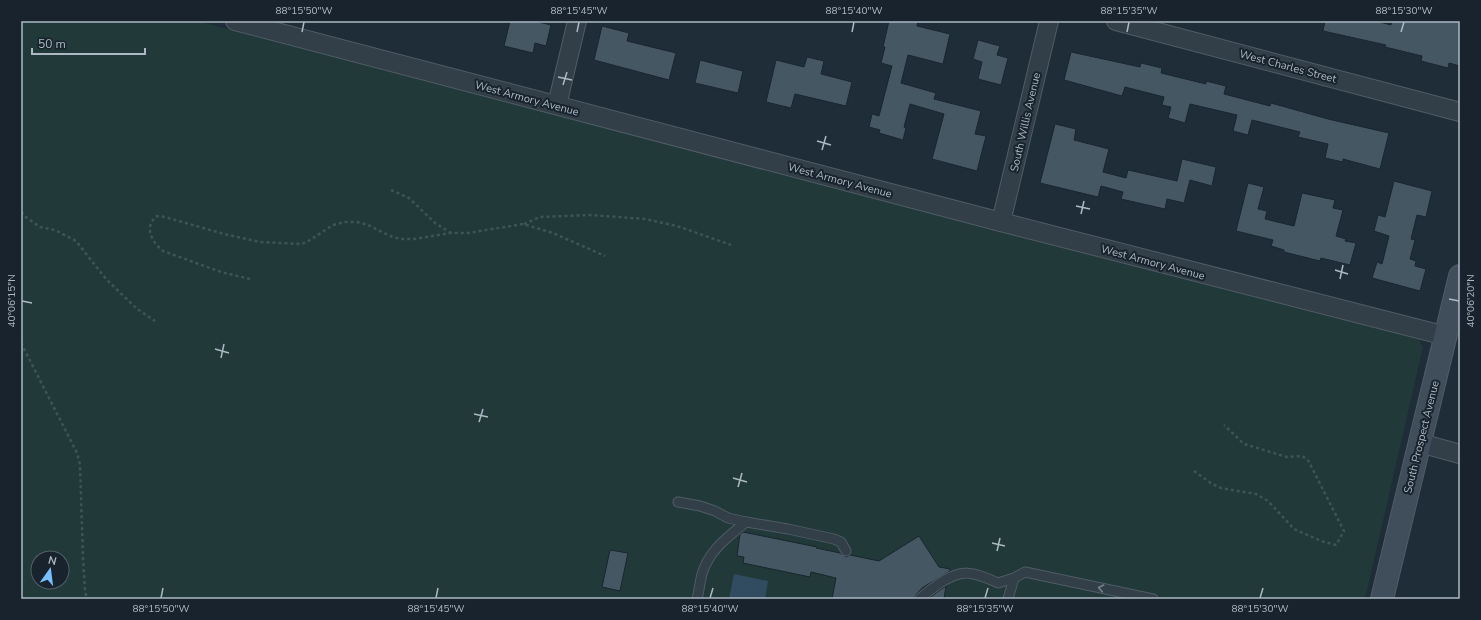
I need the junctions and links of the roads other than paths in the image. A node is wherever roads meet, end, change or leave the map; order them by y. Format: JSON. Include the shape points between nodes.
{"nodes":[{"id":1,"x":235,"y":21,"type":"edge"},
{"id":2,"x":577,"y":21,"type":"edge"},
{"id":3,"x":1050,"y":21,"type":"edge"},
{"id":4,"x":1116,"y":21,"type":"edge"},
{"id":5,"x":556,"y":106,"type":"junction"},
{"id":6,"x":1460,"y":112,"type":"edge"},
{"id":7,"x":1002,"y":222,"type":"junction"},
{"id":8,"x":1460,"y":276,"type":"edge"},
{"id":9,"x":1446,"y":336,"type":"junction"},
{"id":10,"x":1420,"y":443,"type":"junction"},
{"id":11,"x":1460,"y":454,"type":"edge"},
{"id":12,"x":678,"y":502,"type":"dead end"},
{"id":13,"x":746,"y":522,"type":"junction"},
{"id":14,"x":846,"y":551,"type":"dead end"},
{"id":15,"x":1014,"y":578,"type":"junction"},
{"id":16,"x":697,"y":599,"type":"edge"},
{"id":17,"x":920,"y":599,"type":"edge"},
{"id":18,"x":1008,"y":599,"type":"edge"},
{"id":19,"x":1153,"y":599,"type":"edge"},
{"id":20,"x":1382,"y":599,"type":"edge"}],
"edges":[{"from":1,"to":5,"type":"street","name":"West Armory Avenue"},
{"from":2,"to":5,"type":"street"},
{"from":3,"to":7,"type":"street","name":"South Willis Avenue"},
{"from":4,"to":6,"type":"street","name":"West Charles Street"},
{"from":5,"to":7,"type":"street","name":"West Armory Avenue"},
{"from":7,"to":9,"type":"street","name":"West Armory Avenue"},
{"from":8,"to":9,"type":"main road","name":"South Prospect Avenue"},
{"from":9,"to":10,"type":"main road","name":"South Prospect Avenue"},
{"from":10,"to":11,"type":"street"},
{"from":10,"to":20,"type":"main road","name":"South Prospect Avenue"},
{"from":12,"to":13,"type":"lane","via":[[700,506],[728,518]]},
{"from":13,"to":14,"type":"lane","via":[[834,539],[842,542]]},
{"from":13,"to":16,"type":"lane","via":[[718,545],[710,556],[702,573]]},
{"from":15,"to":17,"type":"lane","via":[[998,583],[968,573],[959,573]]},
{"from":15,"to":18,"type":"lane"},
{"from":19,"to":15,"type":"lane","one_way":true,"via":[[1025,572]]}]}
